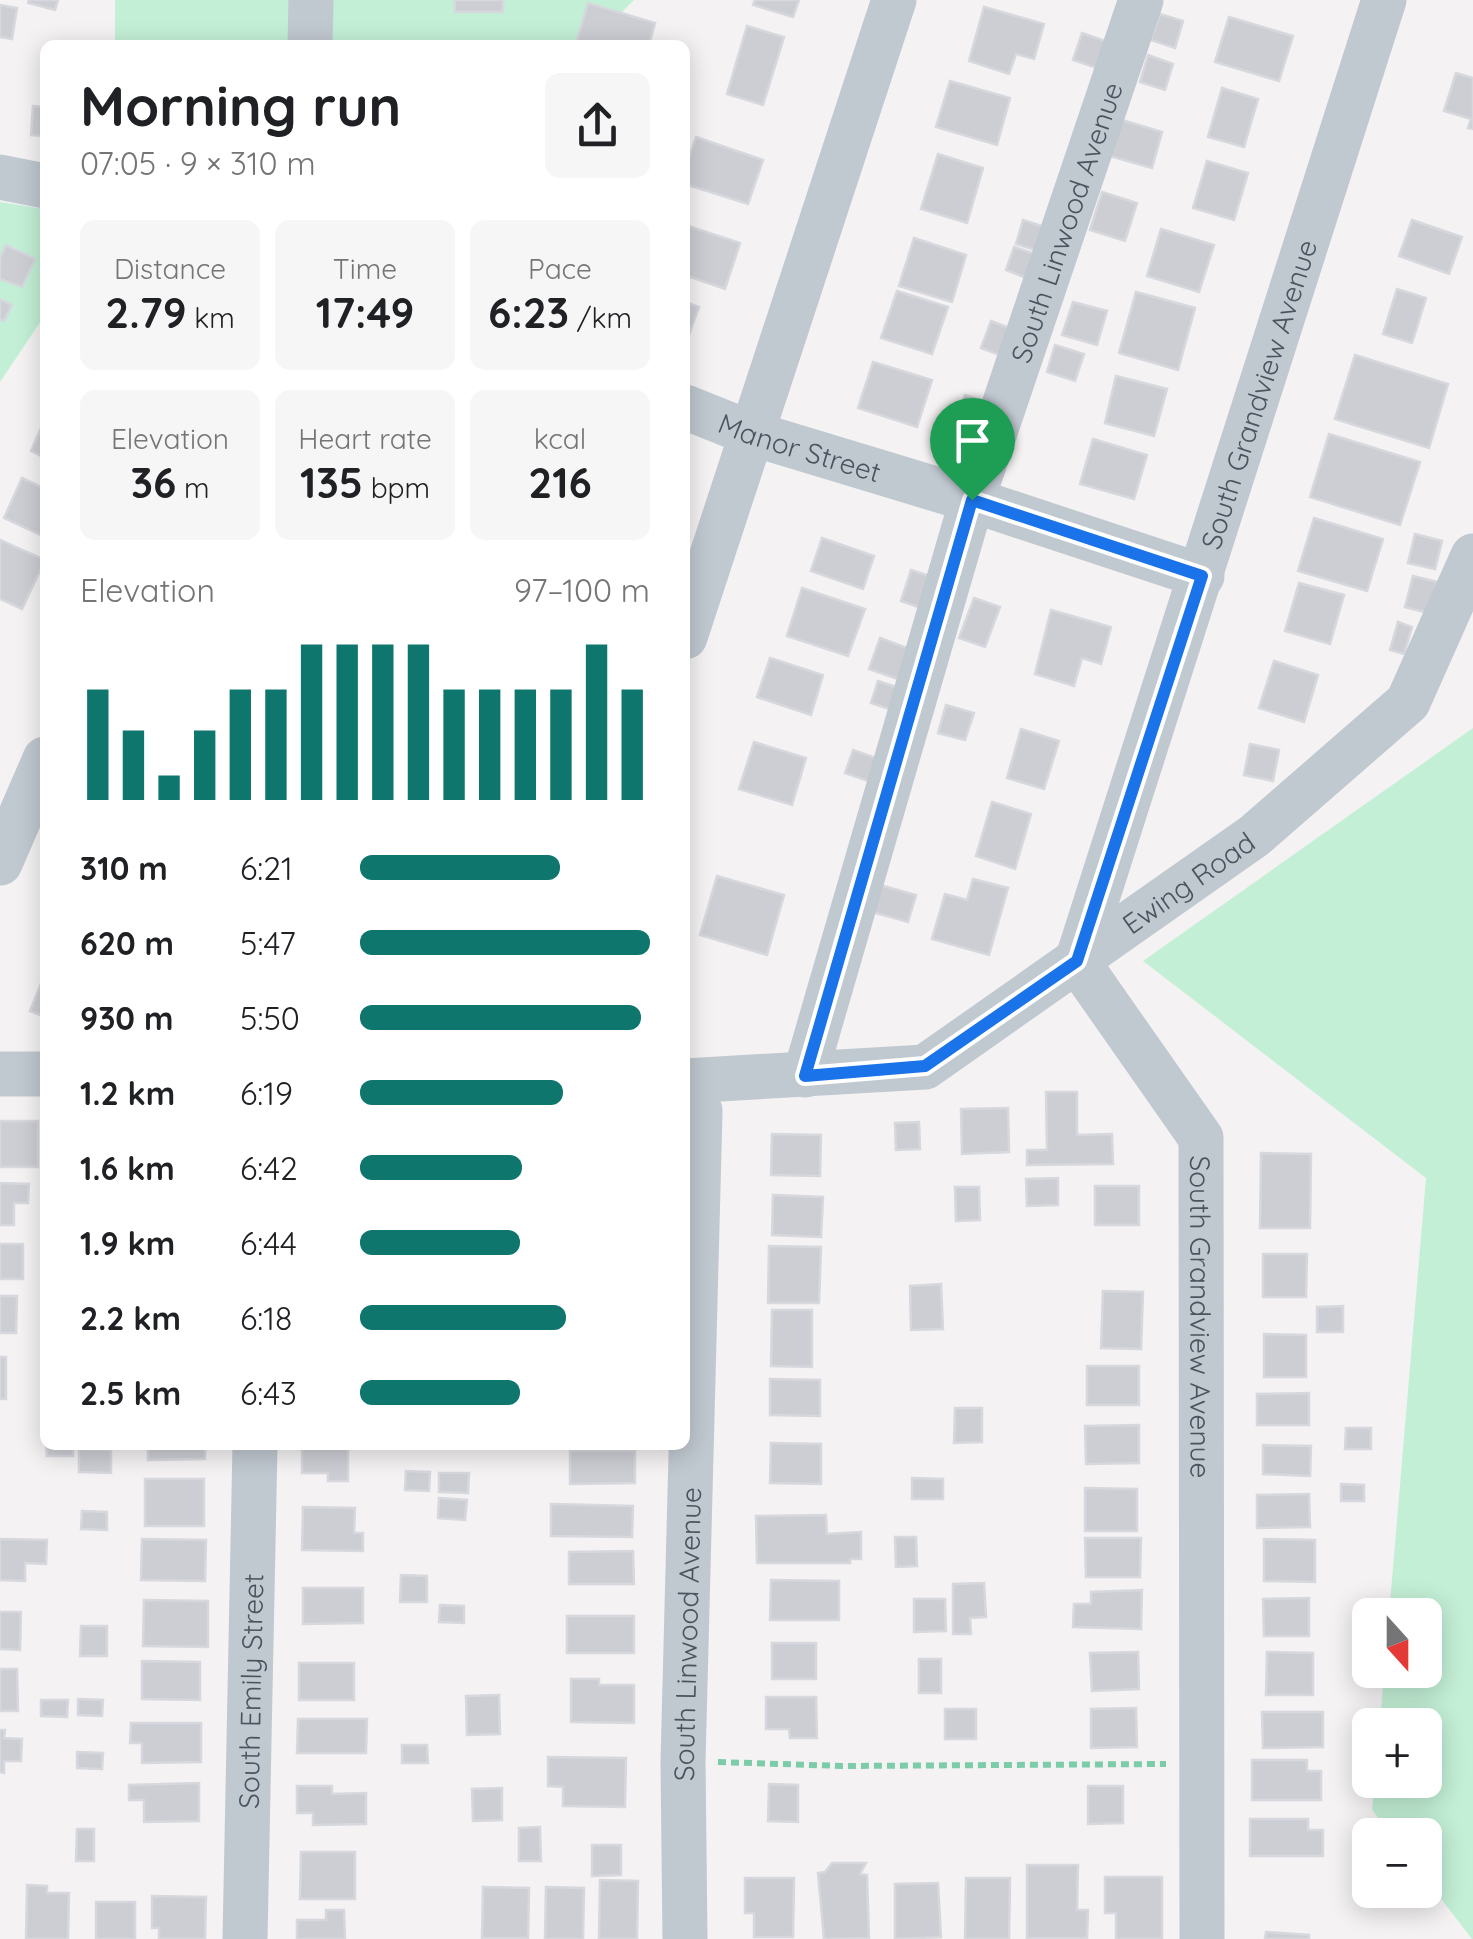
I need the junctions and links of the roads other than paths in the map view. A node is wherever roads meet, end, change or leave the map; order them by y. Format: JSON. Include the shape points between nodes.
{"nodes":[{"id":1,"x":311,"y":0,"type":"edge"},
{"id":2,"x":894,"y":0,"type":"edge"},
{"id":3,"x":1142,"y":0,"type":"edge"},
{"id":4,"x":1384,"y":0,"type":"edge"},
{"id":5,"x":310,"y":40,"type":"edge"},
{"id":6,"x":0,"y":177,"type":"edge"},
{"id":7,"x":40,"y":185,"type":"edge"},
{"id":8,"x":690,"y":409,"type":"edge"},
{"id":9,"x":750,"y":433,"type":"junction"},
{"id":10,"x":972,"y":500,"type":"junction"},
{"id":11,"x":1473,"y":556,"type":"edge"},
{"id":12,"x":1202,"y":576,"type":"junction"},
{"id":13,"x":690,"y":622,"type":"edge"},
{"id":14,"x":40,"y":770,"type":"edge"},
{"id":15,"x":0,"y":863,"type":"edge"},
{"id":16,"x":1077,"y":961,"type":"junction"},
{"id":17,"x":0,"y":1074,"type":"edge"},
{"id":18,"x":40,"y":1074,"type":"edge"},
{"id":19,"x":805,"y":1076,"type":"junction"},
{"id":20,"x":690,"y":1081,"type":"edge"},
{"id":21,"x":690,"y":1098,"type":"edge"},
{"id":22,"x":255,"y":1450,"type":"edge"},
{"id":23,"x":245,"y":1939,"type":"edge"},
{"id":24,"x":685,"y":1939,"type":"edge"},
{"id":25,"x":1202,"y":1939,"type":"edge"}],
"edges":[{"from":1,"to":5,"type":"street"},
{"from":2,"to":9,"type":"street"},
{"from":3,"to":10,"type":"street","name":"South Linwood Avenue"},
{"from":4,"to":12,"type":"street","name":"South Grandview Avenue"},
{"from":6,"to":7,"type":"street"},
{"from":8,"to":9,"type":"street","name":"Manor Street"},
{"from":9,"to":10,"type":"street","name":"Manor Street"},
{"from":9,"to":13,"type":"street"},
{"from":10,"to":12,"type":"street","name":"Manor Street"},
{"from":10,"to":19,"type":"street","name":"South Linwood Avenue"},
{"from":11,"to":16,"type":"street","name":"Ewing Road","via":[[1408,702],[1254,836]]},
{"from":12,"to":16,"type":"street","name":"South Grandview Avenue"},
{"from":14,"to":15,"type":"street"},
{"from":16,"to":19,"type":"street","name":"Ewing Road","via":[[925,1066]]},
{"from":16,"to":25,"type":"street","name":"South Grandview Avenue","via":[[1201,1138]]},
{"from":17,"to":18,"type":"street"},
{"from":19,"to":20,"type":"street","name":"Ewing Road"},
{"from":21,"to":24,"type":"street","name":"South Linwood Avenue","via":[[700,1111],[683,1761]]},
{"from":22,"to":23,"type":"street","name":"South Emily Street"}]}
